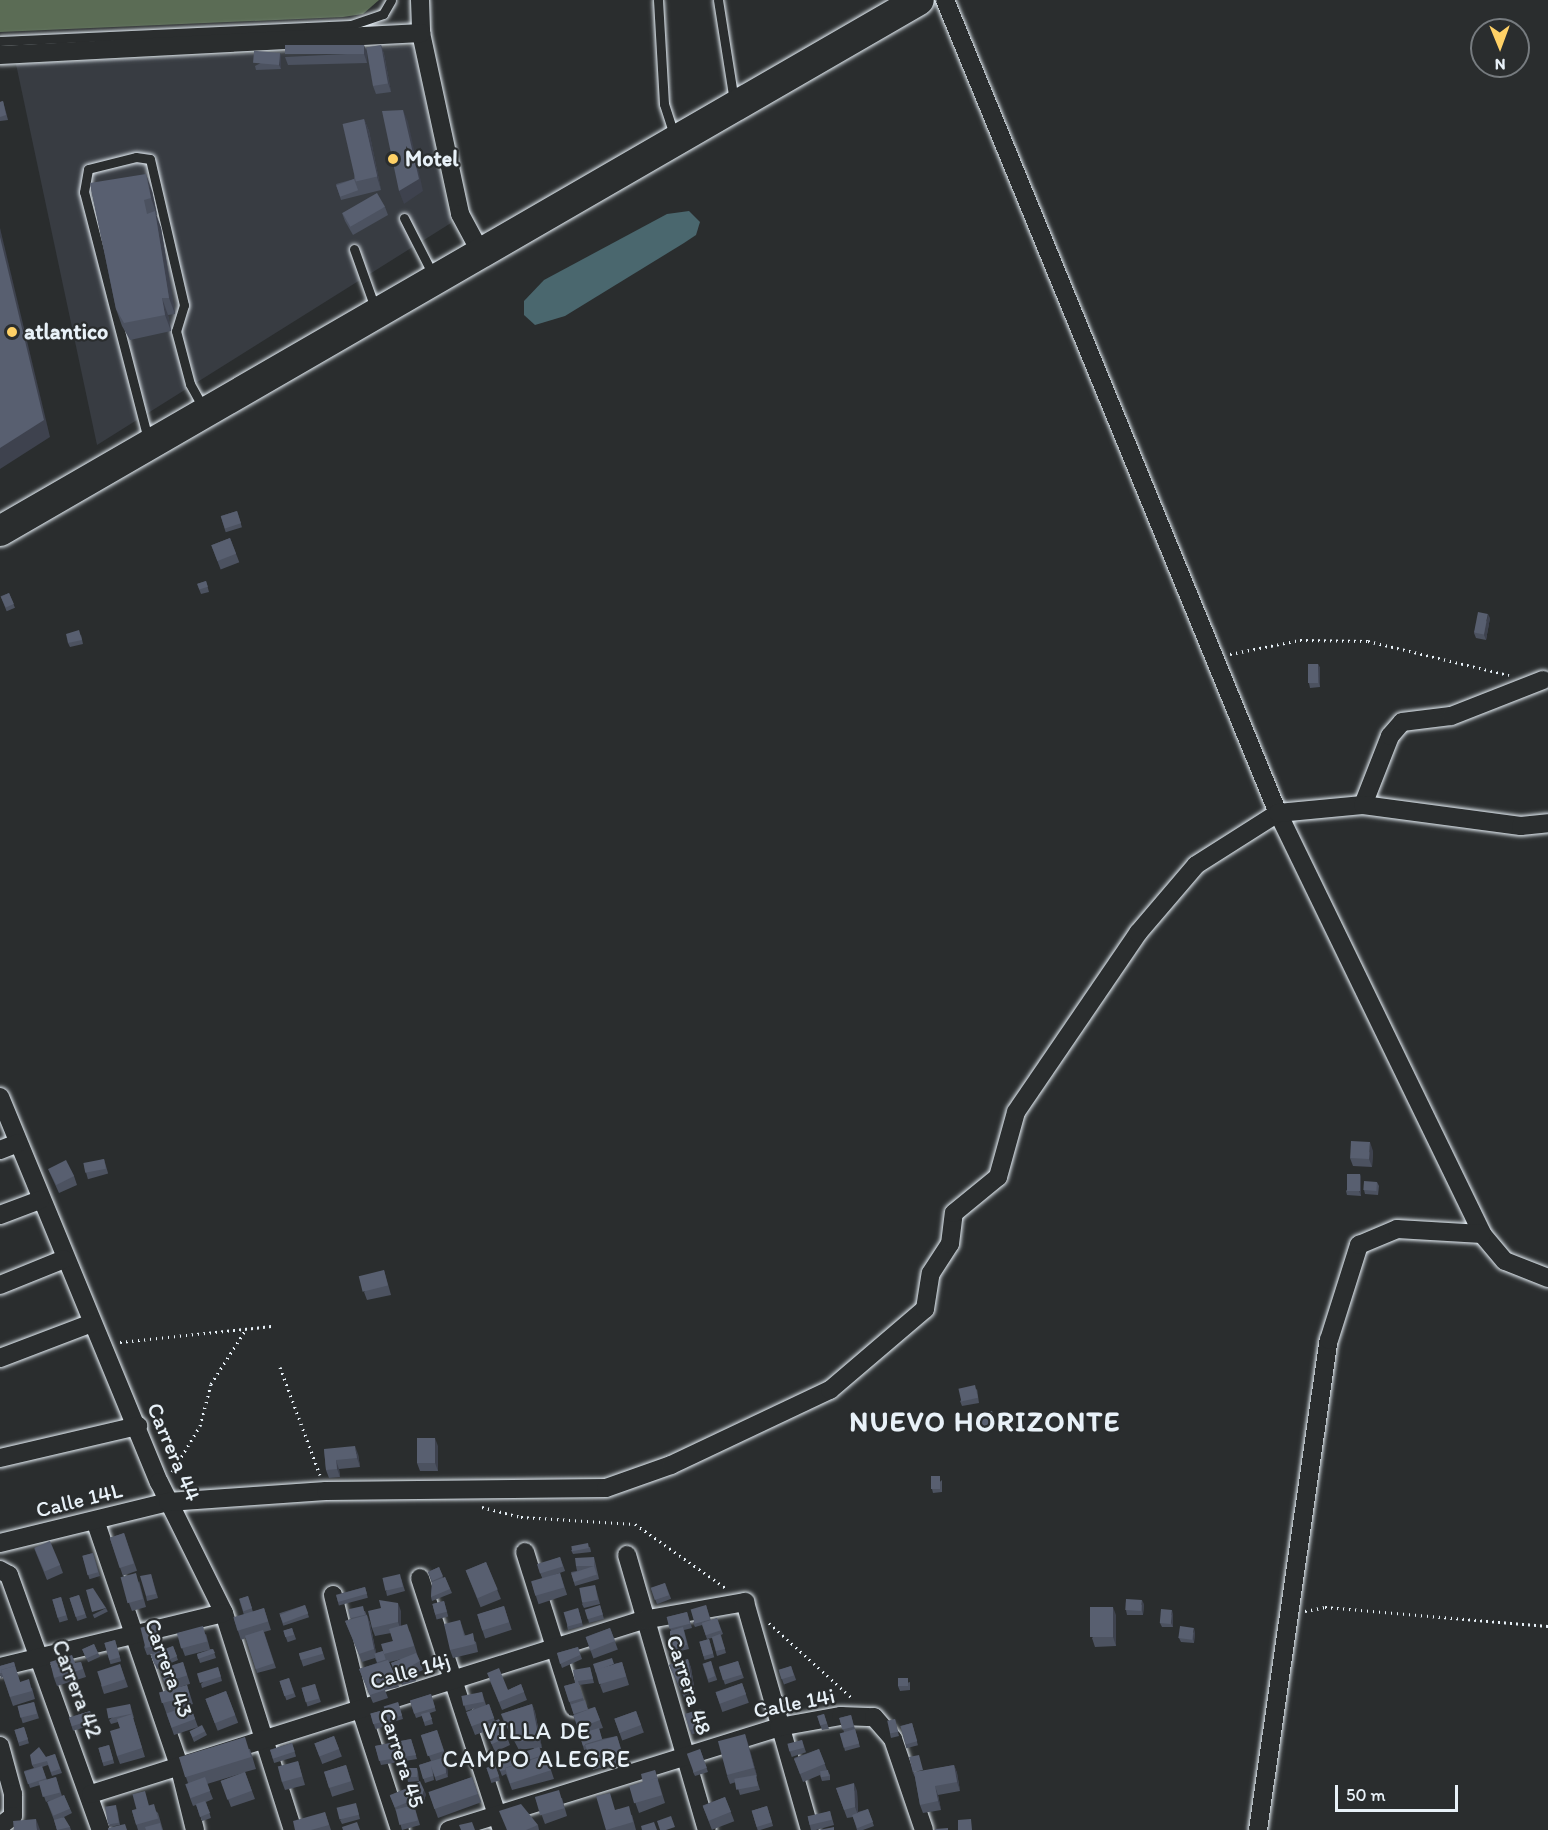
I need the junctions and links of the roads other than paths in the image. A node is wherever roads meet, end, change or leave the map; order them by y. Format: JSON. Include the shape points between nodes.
{"nodes":[{"id":1,"x":391,"y":0,"type":"edge"},
{"id":2,"x":420,"y":0,"type":"edge"},
{"id":3,"x":658,"y":0,"type":"edge"},
{"id":4,"x":718,"y":0,"type":"edge"},
{"id":5,"x":919,"y":0,"type":"edge"},
{"id":6,"x":945,"y":0,"type":"edge"},
{"id":7,"x":421,"y":33,"type":"junction"},
{"id":8,"x":0,"y":41,"type":"edge"},
{"id":9,"x":0,"y":55,"type":"edge"},
{"id":10,"x":735,"y":106,"type":"junction"},
{"id":11,"x":675,"y":141,"type":"junction"},
{"id":12,"x":404,"y":218,"type":"dead end"},
{"id":13,"x":354,"y":249,"type":"dead end"},
{"id":14,"x":482,"y":253,"type":"junction"},
{"id":15,"x":435,"y":280,"type":"junction"},
{"id":16,"x":377,"y":313,"type":"junction"},
{"id":17,"x":206,"y":412,"type":"junction"},
{"id":18,"x":149,"y":445,"type":"junction"},
{"id":19,"x":0,"y":531,"type":"edge"},
{"id":20,"x":1543,"y":680,"type":"road end"},
{"id":21,"x":1364,"y":805,"type":"junction"},
{"id":22,"x":1278,"y":813,"type":"junction"},
{"id":23,"x":1548,"y":823,"type":"edge"},
{"id":24,"x":0,"y":1096,"type":"edge"},
{"id":25,"x":18,"y":1143,"type":"junction"},
{"id":26,"x":0,"y":1150,"type":"edge"},
{"id":27,"x":40,"y":1200,"type":"junction"},
{"id":28,"x":0,"y":1215,"type":"edge"},
{"id":29,"x":1482,"y":1234,"type":"junction"},
{"id":30,"x":64,"y":1259,"type":"junction"},
{"id":31,"x":1548,"y":1278,"type":"edge"},
{"id":32,"x":0,"y":1285,"type":"edge"},
{"id":33,"x":92,"y":1323,"type":"junction"},
{"id":34,"x":0,"y":1358,"type":"edge"},
{"id":35,"x":138,"y":1426,"type":"junction"},
{"id":36,"x":0,"y":1458,"type":"edge"},
{"id":37,"x":168,"y":1502,"type":"junction"},
{"id":38,"x":96,"y":1523,"type":"junction"},
{"id":39,"x":0,"y":1543,"type":"edge"},
{"id":40,"x":525,"y":1552,"type":"dead end"},
{"id":41,"x":627,"y":1555,"type":"dead end"},
{"id":42,"x":0,"y":1570,"type":"edge"},
{"id":43,"x":420,"y":1578,"type":"dead end"},
{"id":44,"x":333,"y":1595,"type":"dead end"},
{"id":45,"x":225,"y":1613,"type":"junction"},
{"id":46,"x":642,"y":1620,"type":"junction"},
{"id":47,"x":130,"y":1632,"type":"junction"},
{"id":48,"x":557,"y":1650,"type":"junction"},
{"id":49,"x":40,"y":1658,"type":"junction"},
{"id":50,"x":0,"y":1667,"type":"edge"},
{"id":51,"x":455,"y":1683,"type":"junction"},
{"id":52,"x":361,"y":1710,"type":"junction"},
{"id":53,"x":779,"y":1727,"type":"junction"},
{"id":54,"x":581,"y":1728,"type":"edge"},
{"id":55,"x":266,"y":1737,"type":"junction"},
{"id":56,"x":0,"y":1746,"type":"edge"},
{"id":57,"x":687,"y":1754,"type":"junction"},
{"id":58,"x":591,"y":1761,"type":"edge"},
{"id":59,"x":180,"y":1769,"type":"junction"},
{"id":60,"x":598,"y":1784,"type":"junction"},
{"id":61,"x":91,"y":1794,"type":"junction"},
{"id":62,"x":603,"y":1802,"type":"edge"},
{"id":63,"x":499,"y":1822,"type":"edge"},
{"id":64,"x":0,"y":1826,"type":"edge"},
{"id":65,"x":101,"y":1830,"type":"edge"},
{"id":66,"x":195,"y":1830,"type":"edge"},
{"id":67,"x":293,"y":1830,"type":"edge"},
{"id":68,"x":400,"y":1830,"type":"edge"},
{"id":69,"x":449,"y":1830,"type":"edge"},
{"id":70,"x":707,"y":1830,"type":"edge"},
{"id":71,"x":810,"y":1830,"type":"edge"},
{"id":72,"x":924,"y":1830,"type":"edge"},
{"id":73,"x":1258,"y":1830,"type":"edge"}],
"edges":[{"from":1,"to":8,"type":"lane","via":[[383,14],[351,25]]},
{"from":2,"to":7,"type":"street"},
{"from":3,"to":11,"type":"lane","via":[[664,104]]},
{"from":4,"to":10,"type":"lane"},
{"from":5,"to":10,"type":"highway"},
{"from":6,"to":22,"type":"street"},
{"from":7,"to":9,"type":"street"},
{"from":7,"to":14,"type":"street","via":[[460,214]]},
{"from":10,"to":11,"type":"highway"},
{"from":11,"to":14,"type":"highway"},
{"from":12,"to":15,"type":"lane"},
{"from":13,"to":16,"type":"lane"},
{"from":14,"to":15,"type":"highway"},
{"from":15,"to":16,"type":"highway"},
{"from":16,"to":17,"type":"highway"},
{"from":17,"to":18,"type":"highway"},
{"from":17,"to":18,"type":"lane","via":[[190,384],[176,331],[184,305],[150,159],[136,157],[88,169],[83,179],[87,203]]},
{"from":18,"to":19,"type":"highway"},
{"from":20,"to":21,"type":"street","via":[[1451,716],[1402,723],[1390,736]]},
{"from":21,"to":22,"type":"street"},
{"from":21,"to":23,"type":"street","via":[[1521,826]]},
{"from":22,"to":29,"type":"street"},
{"from":22,"to":37,"type":"street","name":"Calle 14L","via":[[1196,866],[1138,933],[1016,1112],[998,1177],[954,1213],[950,1244],[931,1273],[925,1309],[830,1390],[671,1465],[606,1488],[326,1491]]},
{"from":24,"to":25,"type":"street","name":"Carrera 44"},
{"from":25,"to":26,"type":"street"},
{"from":25,"to":27,"type":"street","name":"Carrera 44"},
{"from":27,"to":28,"type":"street"},
{"from":27,"to":30,"type":"street","name":"Carrera 44"},
{"from":29,"to":31,"type":"street","via":[[1505,1261]]},
{"from":29,"to":73,"type":"street","via":[[1397,1229],[1359,1245],[1329,1340]]},
{"from":30,"to":32,"type":"street"},
{"from":30,"to":33,"type":"street","name":"Carrera 44"},
{"from":33,"to":34,"type":"street"},
{"from":33,"to":35,"type":"street","name":"Carrera 44"},
{"from":35,"to":36,"type":"street"},
{"from":35,"to":37,"type":"street","name":"Carrera 44"},
{"from":37,"to":38,"type":"street","name":"Calle 14L"},
{"from":37,"to":45,"type":"street","name":"Carrera 44"},
{"from":38,"to":39,"type":"street","name":"Calle 14L"},
{"from":38,"to":47,"type":"street","name":"Carrera 43"},
{"from":40,"to":48,"type":"street"},
{"from":41,"to":46,"type":"street","name":"Carrera 48"},
{"from":42,"to":49,"type":"street","name":"Carrera 42","via":[[9,1575]]},
{"from":43,"to":51,"type":"street"},
{"from":44,"to":52,"type":"street","name":"Carrera 45"},
{"from":45,"to":47,"type":"street"},
{"from":45,"to":55,"type":"street","name":"Carrera 44"},
{"from":46,"to":48,"type":"street","name":"Calle 14j"},
{"from":46,"to":53,"type":"street","name":"Calle 14j","via":[[745,1602]]},
{"from":46,"to":57,"type":"street","name":"Carrera 48"},
{"from":47,"to":49,"type":"street"},
{"from":47,"to":59,"type":"street","name":"Carrera 43"},
{"from":48,"to":51,"type":"street","name":"Calle 14j"},
{"from":48,"to":54,"type":"street"},
{"from":49,"to":50,"type":"street"},
{"from":49,"to":61,"type":"street","name":"Carrera 42"},
{"from":51,"to":52,"type":"street","name":"Calle 14j"},
{"from":51,"to":63,"type":"street"},
{"from":52,"to":55,"type":"street","name":"Calle 14j"},
{"from":52,"to":68,"type":"street","name":"Carrera 45"},
{"from":53,"to":57,"type":"street","name":"Calle 14i"},
{"from":53,"to":71,"type":"street"},
{"from":53,"to":72,"type":"street","name":"Calle 14i","via":[[874,1718],[893,1739]]},
{"from":55,"to":59,"type":"street","name":"Calle 14j"},
{"from":55,"to":67,"type":"street","name":"Carrera 44"},
{"from":56,"to":64,"type":"street","via":[[13,1794],[13,1816]]},
{"from":57,"to":60,"type":"street","name":"Calle 14i"},
{"from":57,"to":70,"type":"street","name":"Carrera 48"},
{"from":58,"to":60,"type":"street"},
{"from":59,"to":61,"type":"street","name":"Calle 14j"},
{"from":59,"to":66,"type":"street","name":"Carrera 43"},
{"from":60,"to":62,"type":"street"},
{"from":60,"to":63,"type":"street","name":"Calle 14i"},
{"from":61,"to":65,"type":"street","name":"Carrera 42"},
{"from":63,"to":69,"type":"street","name":"Calle 14i"}]}
